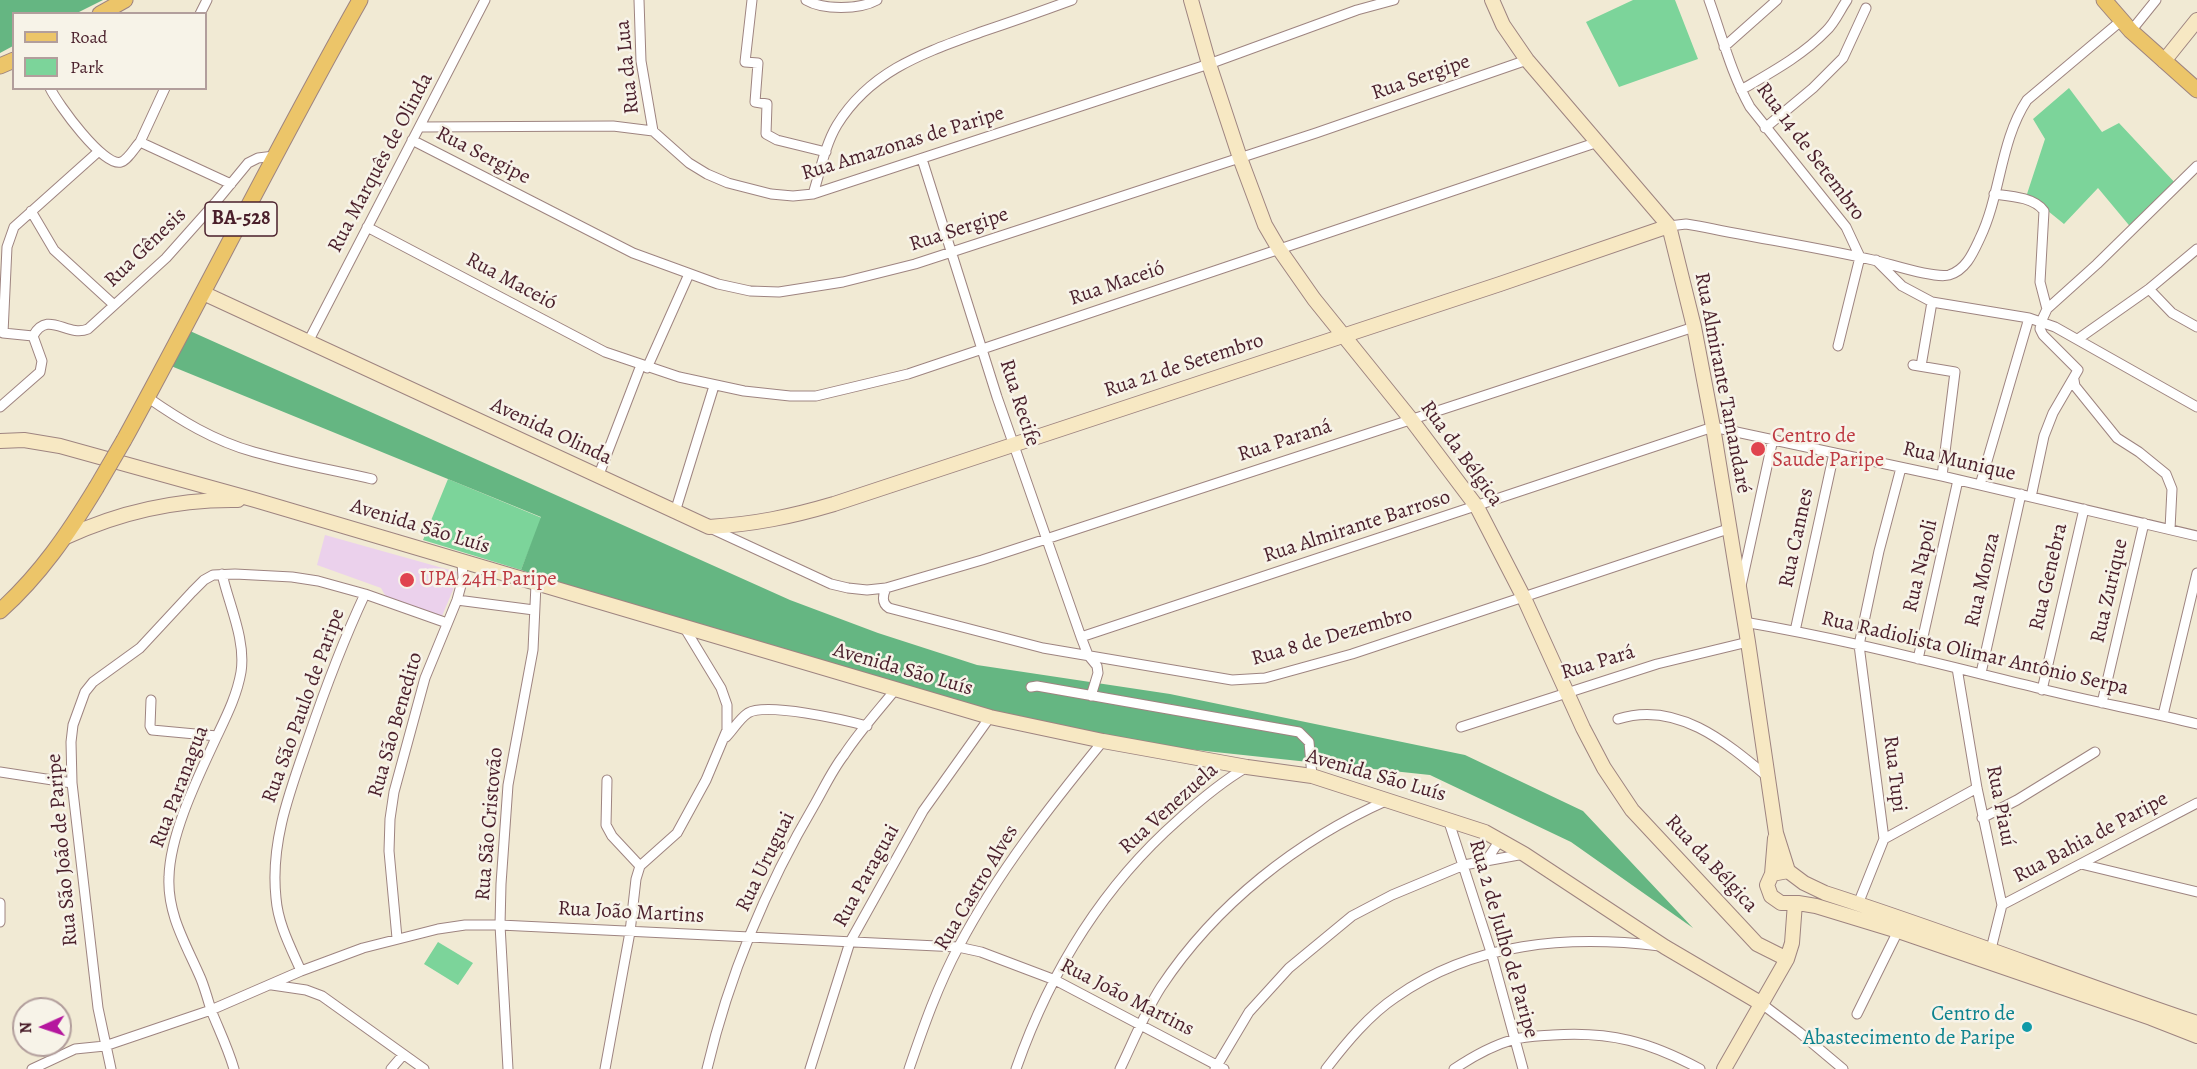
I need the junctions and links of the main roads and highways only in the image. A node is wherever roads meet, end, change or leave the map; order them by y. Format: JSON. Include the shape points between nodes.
{"nodes":[{"id":1,"x":125,"y":0,"type":"edge"},
{"id":2,"x":360,"y":0,"type":"edge"},
{"id":3,"x":1191,"y":0,"type":"edge"},
{"id":4,"x":1492,"y":0,"type":"edge"},
{"id":5,"x":2104,"y":0,"type":"edge"},
{"id":6,"x":104,"y":12,"type":"edge"},
{"id":7,"x":2197,"y":20,"type":"edge"},
{"id":8,"x":2164,"y":61,"type":"junction"},
{"id":9,"x":2197,"y":90,"type":"edge"},
{"id":10,"x":1669,"y":226,"type":"junction"},
{"id":11,"x":203,"y":293,"type":"junction"},
{"id":12,"x":1344,"y":336,"type":"junction"},
{"id":13,"x":0,"y":441,"type":"edge"},
{"id":14,"x":255,"y":500,"type":"junction"},
{"id":15,"x":709,"y":527,"type":"joint"},
{"id":16,"x":66,"y":537,"type":"junction"},
{"id":17,"x":6,"y":602,"type":"edge"},
{"id":18,"x":0,"y":611,"type":"edge"},
{"id":19,"x":1776,"y":833,"type":"junction"},
{"id":20,"x":1788,"y":871,"type":"junction"},
{"id":21,"x":1772,"y":874,"type":"junction"},
{"id":22,"x":1795,"y":903,"type":"junction"},
{"id":23,"x":1787,"y":959,"type":"junction"},
{"id":24,"x":1762,"y":1004,"type":"junction"},
{"id":25,"x":2197,"y":1023,"type":"edge"},
{"id":26,"x":2197,"y":1036,"type":"edge"},
{"id":27,"x":1724,"y":1069,"type":"edge"}],
"edges":[{"from":1,"to":6,"type":"main road"},
{"from":2,"to":11,"type":"main road","number":"BA-528"},
{"from":3,"to":12,"type":"main road","name":"Rua da Bélgica","via":[[1265,225]]},
{"from":4,"to":10,"type":"main road","name":"Rua Almirante Tamandaré","via":[[1503,25],[1527,60]]},
{"from":5,"to":8,"type":"main road"},
{"from":7,"to":8,"type":"main road"},
{"from":8,"to":9,"type":"main road"},
{"from":10,"to":12,"type":"main road","name":"Rua 21 de Setembro"},
{"from":10,"to":19,"type":"main road","name":"Rua Almirante Tamandaré","via":[[1713,427]]},
{"from":11,"to":15,"type":"main road","name":"Avenida Olinda"},
{"from":11,"to":16,"type":"main road","number":"BA-528","bridge":true,"via":[[124,440]]},
{"from":12,"to":15,"type":"main road","name":"Rua 21 de Setembro","via":[[794,516],[756,524]]},
{"from":12,"to":23,"type":"main road","name":"Rua da Bélgica","via":[[1477,507],[1604,768],[1632,810],[1757,944]]},
{"from":13,"to":14,"type":"main road","name":"Avenida São Luís","via":[[60,446]]},
{"from":14,"to":16,"type":"main road","via":[[204,500],[157,506],[110,518]]},
{"from":14,"to":24,"type":"main road","name":"Avenida São Luís","via":[[990,717],[1103,741],[1312,776],[1448,819],[1485,832],[1524,854],[1665,947]]},
{"from":16,"to":17,"type":"main road","number":"BA-528","via":[[39,572]]},
{"from":17,"to":18,"type":"main road","number":"BA-528"},
{"from":19,"to":20,"type":"main road","name":"Rua Almirante Tamandaré"},
{"from":19,"to":21,"type":"main road","name":"Rua Almirante Tamandaré"},
{"from":20,"to":21,"type":"main road"},
{"from":20,"to":25,"type":"main road","via":[[1825,894]]},
{"from":21,"to":22,"type":"main road","name":"Rua Almirante Tamandaré","via":[[1767,885],[1771,896],[1781,903]]},
{"from":22,"to":23,"type":"main road"},
{"from":22,"to":26,"type":"main road","via":[[1898,931]]},
{"from":23,"to":24,"type":"main road"},
{"from":24,"to":27,"type":"main road"}]}
